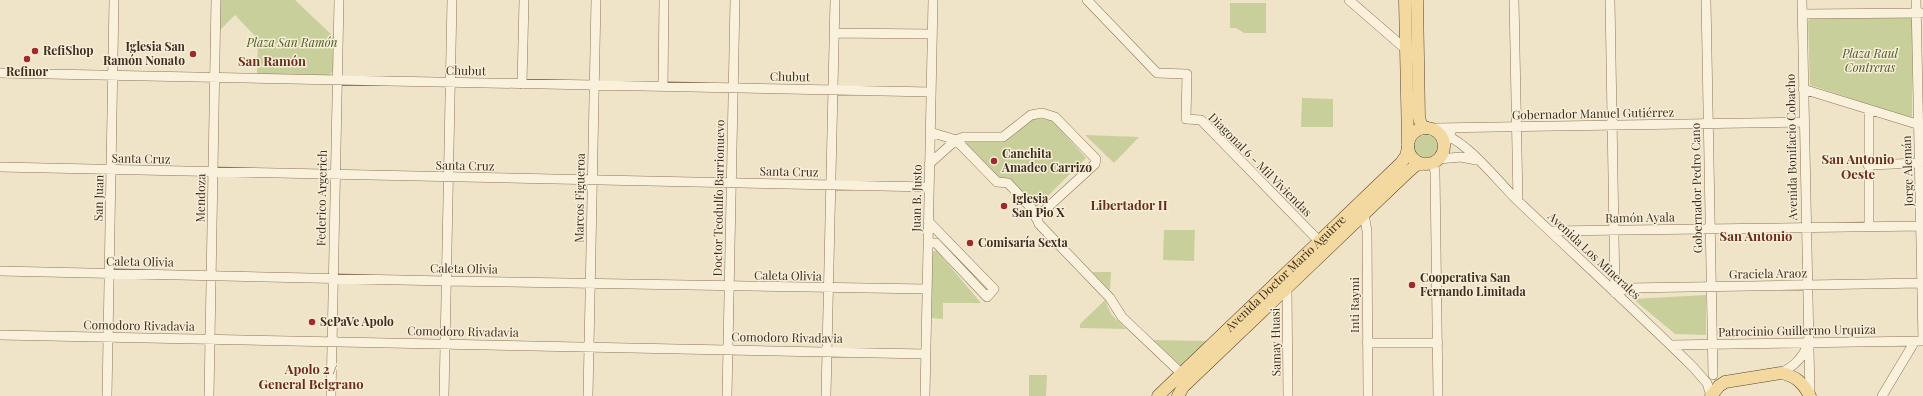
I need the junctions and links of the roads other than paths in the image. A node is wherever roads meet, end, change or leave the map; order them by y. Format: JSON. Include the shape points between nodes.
{"nodes":[{"id":1,"x":114,"y":0,"type":"edge"},
{"id":2,"x":216,"y":0,"type":"edge"},
{"id":3,"x":339,"y":0,"type":"edge"},
{"id":4,"x":452,"y":0,"type":"edge"},
{"id":5,"x":524,"y":0,"type":"edge"},
{"id":6,"x":596,"y":0,"type":"edge"},
{"id":7,"x":664,"y":0,"type":"edge"},
{"id":8,"x":735,"y":0,"type":"edge"},
{"id":9,"x":835,"y":0,"type":"edge"},
{"id":10,"x":933,"y":0,"type":"edge"},
{"id":11,"x":1086,"y":0,"type":"edge"},
{"id":12,"x":1349,"y":0,"type":"edge"},
{"id":13,"x":1405,"y":0,"type":"edge"},
{"id":14,"x":1417,"y":0,"type":"edge"},
{"id":15,"x":1514,"y":0,"type":"edge"},
{"id":16,"x":1610,"y":0,"type":"edge"},
{"id":17,"x":1706,"y":0,"type":"edge"},
{"id":18,"x":1802,"y":0,"type":"edge"},
{"id":19,"x":1916,"y":0,"type":"edge"},
{"id":20,"x":1920,"y":13,"type":"edge"},
{"id":21,"x":1802,"y":14,"type":"junction"},
{"id":22,"x":834,"y":33,"type":"junction"},
{"id":23,"x":932,"y":34,"type":"junction"},
{"id":24,"x":1406,"y":50,"type":"junction"},
{"id":25,"x":1418,"y":57,"type":"junction"},
{"id":26,"x":1920,"y":65,"type":"edge"},
{"id":27,"x":0,"y":73,"type":"edge"},
{"id":28,"x":113,"y":77,"type":"junction"},
{"id":29,"x":215,"y":78,"type":"junction"},
{"id":30,"x":337,"y":80,"type":"junction"},
{"id":31,"x":450,"y":82,"type":"junction"},
{"id":32,"x":522,"y":84,"type":"junction"},
{"id":33,"x":594,"y":85,"type":"junction"},
{"id":34,"x":662,"y":86,"type":"junction"},
{"id":35,"x":733,"y":88,"type":"junction"},
{"id":36,"x":1804,"y":89,"type":"junction"},
{"id":37,"x":833,"y":90,"type":"junction"},
{"id":38,"x":931,"y":92,"type":"junction"},
{"id":39,"x":1869,"y":110,"type":"junction"},
{"id":40,"x":1804,"y":122,"type":"junction"},
{"id":41,"x":1708,"y":124,"type":"junction"},
{"id":42,"x":1613,"y":125,"type":"junction"},
{"id":43,"x":1921,"y":126,"type":"edge"},
{"id":44,"x":1517,"y":127,"type":"junction"},
{"id":45,"x":1455,"y":128,"type":"junction"},
{"id":46,"x":1431,"y":129,"type":"junction"},
{"id":47,"x":930,"y":132,"type":"junction"},
{"id":48,"x":1448,"y":136,"type":"junction"},
{"id":49,"x":956,"y":140,"type":"junction"},
{"id":50,"x":1408,"y":145,"type":"junction"},
{"id":51,"x":1444,"y":147,"type":"junction"},
{"id":52,"x":1431,"y":162,"type":"junction"},
{"id":53,"x":1480,"y":162,"type":"junction"},
{"id":54,"x":930,"y":164,"type":"junction"},
{"id":55,"x":1920,"y":164,"type":"junction"},
{"id":56,"x":1868,"y":165,"type":"junction"},
{"id":57,"x":0,"y":167,"type":"edge"},
{"id":58,"x":111,"y":170,"type":"junction"},
{"id":59,"x":214,"y":172,"type":"junction"},
{"id":60,"x":334,"y":175,"type":"junction"},
{"id":61,"x":448,"y":178,"type":"junction"},
{"id":62,"x":592,"y":180,"type":"junction"},
{"id":63,"x":732,"y":183,"type":"junction"},
{"id":64,"x":1922,"y":184,"type":"edge"},
{"id":65,"x":831,"y":186,"type":"junction"},
{"id":66,"x":929,"y":187,"type":"junction"},
{"id":67,"x":1518,"y":201,"type":"junction"},
{"id":68,"x":1364,"y":214,"type":"junction"},
{"id":69,"x":1036,"y":218,"type":"junction"},
{"id":70,"x":928,"y":221,"type":"junction"},
{"id":71,"x":1869,"y":226,"type":"junction"},
{"id":72,"x":1922,"y":226,"type":"junction"},
{"id":73,"x":1806,"y":228,"type":"junction"},
{"id":74,"x":1710,"y":229,"type":"junction"},
{"id":75,"x":1615,"y":230,"type":"junction"},
{"id":76,"x":1551,"y":231,"type":"junction"},
{"id":77,"x":1320,"y":242,"type":"junction"},
{"id":78,"x":928,"y":243,"type":"junction"},
{"id":79,"x":0,"y":271,"type":"edge"},
{"id":80,"x":109,"y":274,"type":"junction"},
{"id":81,"x":212,"y":275,"type":"junction"},
{"id":82,"x":333,"y":278,"type":"junction"},
{"id":83,"x":446,"y":281,"type":"junction"},
{"id":84,"x":1922,"y":283,"type":"edge"},
{"id":85,"x":591,"y":284,"type":"junction"},
{"id":86,"x":1807,"y":285,"type":"junction"},
{"id":87,"x":729,"y":286,"type":"junction"},
{"id":88,"x":1711,"y":287,"type":"junction"},
{"id":89,"x":829,"y":288,"type":"junction"},
{"id":90,"x":1287,"y":288,"type":"junction"},
{"id":91,"x":927,"y":289,"type":"junction"},
{"id":92,"x":1615,"y":293,"type":"junction"},
{"id":93,"x":1923,"y":311,"type":"edge"},
{"id":94,"x":0,"y":335,"type":"edge"},
{"id":95,"x":108,"y":337,"type":"junction"},
{"id":96,"x":210,"y":340,"type":"junction"},
{"id":97,"x":1920,"y":341,"type":"edge"},
{"id":98,"x":332,"y":342,"type":"junction"},
{"id":99,"x":1808,"y":342,"type":"junction"},
{"id":100,"x":445,"y":343,"type":"junction"},
{"id":101,"x":1367,"y":343,"type":"junction"},
{"id":102,"x":1438,"y":343,"type":"junction"},
{"id":103,"x":1712,"y":344,"type":"junction"},
{"id":104,"x":1671,"y":345,"type":"junction"},
{"id":105,"x":589,"y":347,"type":"junction"},
{"id":106,"x":728,"y":349,"type":"junction"},
{"id":107,"x":827,"y":351,"type":"junction"},
{"id":108,"x":926,"y":354,"type":"junction"},
{"id":109,"x":1693,"y":367,"type":"junction"},
{"id":110,"x":1182,"y":374,"type":"junction"},
{"id":111,"x":1781,"y":374,"type":"junction"},
{"id":112,"x":1713,"y":375,"type":"junction"},
{"id":113,"x":1734,"y":380,"type":"junction"},
{"id":114,"x":107,"y":396,"type":"edge"},
{"id":115,"x":209,"y":396,"type":"edge"},
{"id":116,"x":331,"y":396,"type":"edge"},
{"id":117,"x":444,"y":396,"type":"edge"},
{"id":118,"x":588,"y":396,"type":"edge"},
{"id":119,"x":727,"y":396,"type":"edge"},
{"id":120,"x":826,"y":396,"type":"edge"},
{"id":121,"x":925,"y":396,"type":"edge"},
{"id":122,"x":1158,"y":396,"type":"edge"},
{"id":123,"x":1178,"y":396,"type":"edge"},
{"id":124,"x":1288,"y":396,"type":"edge"},
{"id":125,"x":1368,"y":396,"type":"edge"},
{"id":126,"x":1438,"y":396,"type":"edge"},
{"id":127,"x":1711,"y":396,"type":"edge"},
{"id":128,"x":1810,"y":396,"type":"edge"},
{"id":129,"x":1882,"y":396,"type":"edge"}],
"edges":[{"from":1,"to":28,"type":"street","name":"San Juan"},
{"from":2,"to":29,"type":"street","name":"Mendoza"},
{"from":3,"to":30,"type":"street","name":"Federico Argerich"},
{"from":4,"to":31,"type":"street"},
{"from":5,"to":32,"type":"street"},
{"from":6,"to":33,"type":"street","name":"Marcos Figueroa"},
{"from":7,"to":34,"type":"street"},
{"from":8,"to":35,"type":"street","name":"Doctor Teodulfo Barrionuevo"},
{"from":9,"to":22,"type":"street"},
{"from":10,"to":23,"type":"street","name":"Juan B. Justo"},
{"from":11,"to":77,"type":"street","name":"Diagonal 6 - Mil Viviendas","via":[[1158,73],[1187,74],[1186,119],[1201,120]]},
{"from":12,"to":24,"type":"street"},
{"from":13,"to":24,"type":"main road"},
{"from":14,"to":25,"type":"main road"},
{"from":15,"to":44,"type":"street"},
{"from":16,"to":42,"type":"street"},
{"from":17,"to":41,"type":"street","name":"Gobernador Pedro Cano"},
{"from":18,"to":21,"type":"street","name":"Avenida Bonifacio Cobacho"},
{"from":19,"to":20,"type":"street","name":"Jorge Alemán"},
{"from":20,"to":21,"type":"street"},
{"from":20,"to":26,"type":"street","name":"Jorge Alemán"},
{"from":21,"to":36,"type":"street","name":"Avenida Bonifacio Cobacho"},
{"from":22,"to":23,"type":"street"},
{"from":22,"to":37,"type":"street"},
{"from":23,"to":38,"type":"street","name":"Juan B. Justo"},
{"from":24,"to":25,"type":"street"},
{"from":24,"to":50,"type":"main road"},
{"from":25,"to":46,"type":"main road","via":[[1419,122]]},
{"from":26,"to":43,"type":"street","name":"Jorge Alemán"},
{"from":27,"to":28,"type":"street","name":"Chubut"},
{"from":28,"to":29,"type":"street","name":"Chubut"},
{"from":28,"to":58,"type":"street","name":"San Juan"},
{"from":29,"to":30,"type":"street","name":"Chubut"},
{"from":29,"to":59,"type":"street","name":"Mendoza"},
{"from":30,"to":31,"type":"street","name":"Chubut"},
{"from":30,"to":60,"type":"street","name":"Federico Argerich"},
{"from":31,"to":32,"type":"street","name":"Chubut"},
{"from":31,"to":61,"type":"street"},
{"from":32,"to":33,"type":"street","name":"Chubut"},
{"from":33,"to":34,"type":"street","name":"Chubut"},
{"from":33,"to":62,"type":"street","name":"Marcos Figueroa"},
{"from":34,"to":35,"type":"street","name":"Chubut"},
{"from":35,"to":37,"type":"street","name":"Chubut"},
{"from":35,"to":63,"type":"street","name":"Doctor Teodulfo Barrionuevo"},
{"from":36,"to":39,"type":"street"},
{"from":36,"to":40,"type":"street","name":"Avenida Bonifacio Cobacho"},
{"from":37,"to":38,"type":"street","name":"Chubut"},
{"from":37,"to":65,"type":"street"},
{"from":38,"to":47,"type":"street","name":"Juan B. Justo"},
{"from":39,"to":43,"type":"street"},
{"from":39,"to":56,"type":"street"},
{"from":40,"to":41,"type":"street","name":"Gobernador Manuel Gutiérrez"},
{"from":40,"to":73,"type":"street","name":"Avenida Bonifacio Cobacho"},
{"from":41,"to":42,"type":"street","name":"Gobernador Manuel Gutiérrez"},
{"from":41,"to":74,"type":"street","name":"Gobernador Pedro Cano"},
{"from":42,"to":44,"type":"street","name":"Gobernador Manuel Gutiérrez"},
{"from":42,"to":75,"type":"street"},
{"from":43,"to":55,"type":"street","name":"Jorge Alemán"},
{"from":44,"to":45,"type":"street","name":"Gobernador Manuel Gutiérrez"},
{"from":44,"to":67,"type":"street"},
{"from":45,"to":46,"type":"street","name":"Gobernador Manuel Gutiérrez"},
{"from":45,"to":48,"type":"street"},
{"from":46,"to":48,"type":"street","name":"Avenida Los Minerales"},
{"from":46,"to":50,"type":"main road","via":[[1417,130]]},
{"from":46,"to":51,"type":"main road","via":[[1442,137]]},
{"from":47,"to":49,"type":"street"},
{"from":47,"to":54,"type":"street","name":"Juan B. Justo"},
{"from":48,"to":51,"type":"street"},
{"from":48,"to":53,"type":"street","name":"Avenida Los Minerales"},
{"from":49,"to":54,"type":"street"},
{"from":49,"to":69,"type":"street","via":[[996,182],[1008,183],[1034,211]]},
{"from":49,"to":69,"type":"street","via":[[964,137],[1003,137],[1031,115],[1042,113],[1055,117],[1096,159],[1095,164]]},
{"from":50,"to":52,"type":"main road","via":[[1412,158]]},
{"from":50,"to":77,"type":"main road","name":"Avenida Doctor Mario Aguirre","via":[[1401,164]]},
{"from":51,"to":52,"type":"main road"},
{"from":52,"to":53,"type":"street","via":[[1465,157]]},
{"from":52,"to":68,"type":"main road","name":"Avenida Doctor Mario Aguirre","via":[[1414,167]]},
{"from":52,"to":102,"type":"street","via":[[1435,172]]},
{"from":53,"to":67,"type":"street","name":"Avenida Los Minerales"},
{"from":54,"to":66,"type":"street","name":"Juan B. Justo"},
{"from":55,"to":56,"type":"street"},
{"from":55,"to":64,"type":"street","name":"Jorge Alemán"},
{"from":56,"to":71,"type":"street"},
{"from":57,"to":58,"type":"street","name":"Santa Cruz"},
{"from":58,"to":59,"type":"street","name":"Santa Cruz"},
{"from":58,"to":80,"type":"street","name":"San Juan"},
{"from":59,"to":60,"type":"street","name":"Santa Cruz"},
{"from":59,"to":81,"type":"street","name":"Mendoza"},
{"from":60,"to":61,"type":"street","name":"Santa Cruz"},
{"from":60,"to":82,"type":"street","name":"Federico Argerich"},
{"from":61,"to":62,"type":"street","name":"Santa Cruz"},
{"from":61,"to":83,"type":"street"},
{"from":62,"to":63,"type":"street","name":"Santa Cruz"},
{"from":62,"to":85,"type":"street","name":"Marcos Figueroa"},
{"from":63,"to":65,"type":"street","name":"Santa Cruz"},
{"from":63,"to":87,"type":"street","name":"Doctor Teodulfo Barrionuevo"},
{"from":64,"to":72,"type":"street","name":"Jorge Alemán"},
{"from":65,"to":66,"type":"street","name":"Santa Cruz"},
{"from":65,"to":89,"type":"street"},
{"from":66,"to":70,"type":"street","name":"Juan B. Justo"},
{"from":67,"to":76,"type":"street","name":"Avenida Los Minerales"},
{"from":68,"to":90,"type":"main road","name":"Avenida Doctor Mario Aguirre"},
{"from":68,"to":101,"type":"street","name":"Inti Raymi","via":[[1367,231]]},
{"from":69,"to":110,"type":"street","via":[[1110,298],[1122,317]]},
{"from":70,"to":78,"type":"street","name":"Juan B. Justo"},
{"from":70,"to":78,"type":"street","via":[[994,289],[986,297],[936,243]]},
{"from":71,"to":72,"type":"street","name":"Ramón Ayala"},
{"from":71,"to":73,"type":"street","name":"Ramón Ayala"},
{"from":72,"to":84,"type":"street","name":"Jorge Alemán"},
{"from":73,"to":74,"type":"street","name":"Ramón Ayala"},
{"from":73,"to":86,"type":"street","name":"Avenida Bonifacio Cobacho"},
{"from":74,"to":75,"type":"street","name":"Ramón Ayala"},
{"from":74,"to":88,"type":"street","name":"Gobernador Pedro Cano"},
{"from":75,"to":76,"type":"street","name":"Ramón Ayala"},
{"from":75,"to":92,"type":"street"},
{"from":76,"to":92,"type":"street","name":"Avenida Los Minerales"},
{"from":77,"to":110,"type":"main road","name":"Avenida Doctor Mario Aguirre"},
{"from":78,"to":91,"type":"street","name":"Juan B. Justo"},
{"from":79,"to":80,"type":"street","name":"Caleta Olivia"},
{"from":80,"to":81,"type":"street","name":"Caleta Olivia"},
{"from":80,"to":95,"type":"street","name":"San Juan"},
{"from":81,"to":82,"type":"street","name":"Caleta Olivia"},
{"from":81,"to":96,"type":"street","name":"Mendoza"},
{"from":82,"to":83,"type":"street","name":"Caleta Olivia"},
{"from":82,"to":98,"type":"street","name":"Federico Argerich"},
{"from":83,"to":85,"type":"street","name":"Caleta Olivia"},
{"from":83,"to":100,"type":"street"},
{"from":84,"to":86,"type":"street","name":"Graciela Araoz"},
{"from":84,"to":93,"type":"street","name":"Jorge Alemán"},
{"from":85,"to":87,"type":"street","name":"Caleta Olivia"},
{"from":85,"to":105,"type":"street","name":"Marcos Figueroa"},
{"from":86,"to":88,"type":"street","name":"Graciela Araoz"},
{"from":86,"to":99,"type":"street","name":"Avenida Bonifacio Cobacho"},
{"from":87,"to":89,"type":"street","name":"Caleta Olivia"},
{"from":87,"to":106,"type":"street","name":"Doctor Teodulfo Barrionuevo"},
{"from":88,"to":92,"type":"street","name":"Graciela Araoz","via":[[1628,288]]},
{"from":88,"to":103,"type":"street","name":"Gobernador Pedro Cano"},
{"from":89,"to":91,"type":"street","name":"Caleta Olivia"},
{"from":89,"to":107,"type":"street"},
{"from":90,"to":123,"type":"main road","name":"Avenida Doctor Mario Aguirre","via":[[1183,387]]},
{"from":90,"to":124,"type":"street","name":"Samay Huasi"},
{"from":91,"to":108,"type":"street","name":"Juan B. Justo"},
{"from":92,"to":104,"type":"street","name":"Avenida Los Minerales"},
{"from":93,"to":97,"type":"street","name":"Jorge Alemán"},
{"from":94,"to":95,"type":"street","name":"Comodoro Rivadavia"},
{"from":95,"to":96,"type":"street","name":"Comodoro Rivadavia"},
{"from":95,"to":114,"type":"street","name":"San Juan"},
{"from":96,"to":98,"type":"street","name":"Comodoro Rivadavia"},
{"from":96,"to":115,"type":"street","name":"Mendoza"},
{"from":97,"to":99,"type":"street","name":"Patrocinio Guillermo Urquiza"},
{"from":97,"to":129,"type":"street"},
{"from":98,"to":100,"type":"street","name":"Comodoro Rivadavia"},
{"from":98,"to":116,"type":"street","name":"Federico Argerich"},
{"from":99,"to":103,"type":"street","name":"Patrocinio Guillermo Urquiza"},
{"from":99,"to":111,"type":"street","name":"Avenida Bonifacio Cobacho","via":[[1797,363]]},
{"from":99,"to":128,"type":"street","name":"Avenida Bonifacio Cobacho"},
{"from":100,"to":105,"type":"street","name":"Comodoro Rivadavia"},
{"from":100,"to":117,"type":"street"},
{"from":101,"to":102,"type":"street"},
{"from":101,"to":125,"type":"street","name":"Inti Raymi"},
{"from":102,"to":126,"type":"street"},
{"from":103,"to":104,"type":"street","name":"Patrocinio Guillermo Urquiza"},
{"from":103,"to":112,"type":"street","name":"Gobernador Pedro Cano"},
{"from":104,"to":109,"type":"street","name":"Avenida Los Minerales"},
{"from":105,"to":106,"type":"street","name":"Comodoro Rivadavia"},
{"from":105,"to":118,"type":"street","name":"Marcos Figueroa"},
{"from":106,"to":107,"type":"street","name":"Comodoro Rivadavia"},
{"from":106,"to":119,"type":"street","name":"Doctor Teodulfo Barrionuevo"},
{"from":107,"to":108,"type":"street","name":"Comodoro Rivadavia"},
{"from":107,"to":120,"type":"street"},
{"from":108,"to":121,"type":"street","name":"Juan B. Justo"},
{"from":109,"to":112,"type":"street","name":"Avenida Los Minerales"},
{"from":109,"to":127,"type":"street","name":"Avenida Los Minerales","via":[[1707,383]]},
{"from":110,"to":122,"type":"main road","name":"Avenida Doctor Mario Aguirre"},
{"from":111,"to":113,"type":"main road"},
{"from":111,"to":128,"type":"main road","via":[[1790,375],[1798,380]]},
{"from":112,"to":113,"type":"street","name":"Avenida Los Minerales"},
{"from":113,"to":127,"type":"main road","via":[[1719,386]]}]}
